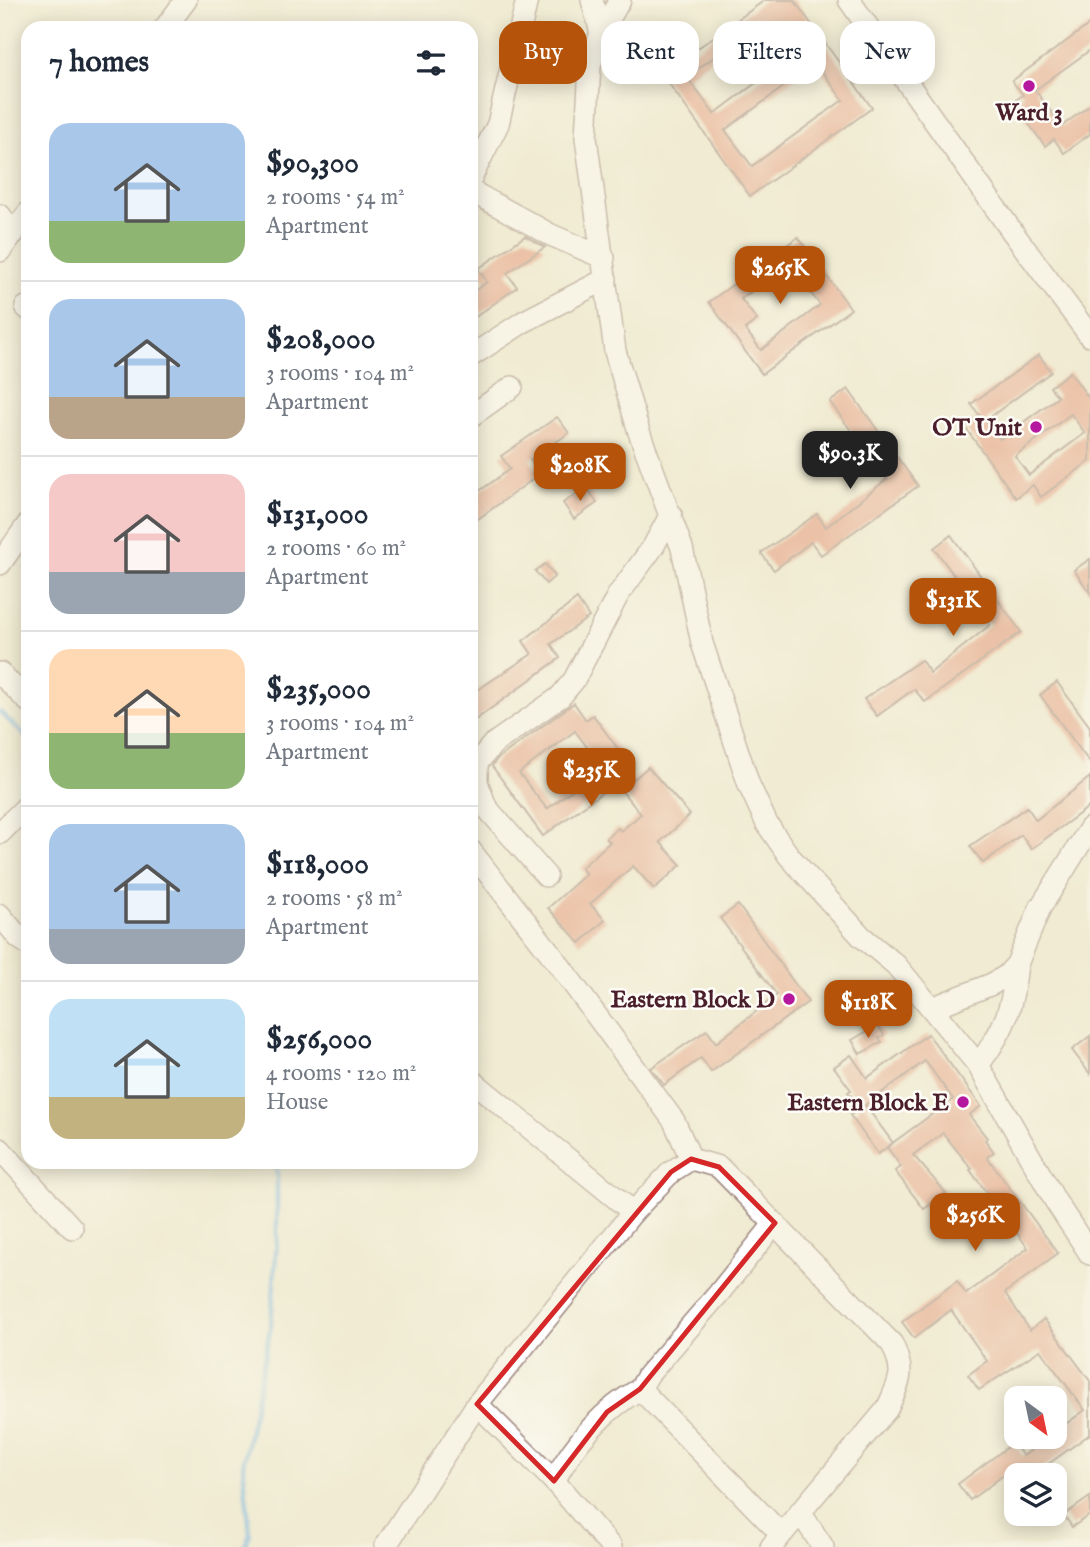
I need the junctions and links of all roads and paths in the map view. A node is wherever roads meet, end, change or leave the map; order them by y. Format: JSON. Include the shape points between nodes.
{"nodes":[{"id":1,"x":186,"y":0,"type":"edge"},
{"id":2,"x":527,"y":0,"type":"edge"},
{"id":3,"x":592,"y":0,"type":"edge"},
{"id":4,"x":620,"y":0,"type":"edge"},
{"id":5,"x":852,"y":1,"type":"edge"},
{"id":6,"x":170,"y":21,"type":"edge"},
{"id":7,"x":608,"y":21,"type":"edge"},
{"id":8,"x":601,"y":33,"type":"joint"},
{"id":9,"x":478,"y":164,"type":"edge"},
{"id":10,"x":478,"y":195,"type":"edge"},
{"id":11,"x":0,"y":215,"type":"edge"},
{"id":12,"x":21,"y":223,"type":"edge"},
{"id":13,"x":6,"y":243,"type":"edge"},
{"id":14,"x":605,"y":269,"type":"junction"},
{"id":15,"x":1090,"y":336,"type":"edge"},
{"id":16,"x":478,"y":351,"type":"edge"},
{"id":17,"x":512,"y":387,"type":"dead end"},
{"id":18,"x":478,"y":411,"type":"edge"},
{"id":19,"x":671,"y":514,"type":"junction"},
{"id":20,"x":21,"y":534,"type":"edge"},
{"id":21,"x":0,"y":564,"type":"edge"},
{"id":22,"x":0,"y":673,"type":"edge"},
{"id":23,"x":21,"y":694,"type":"edge"},
{"id":24,"x":478,"y":763,"type":"edge"},
{"id":25,"x":478,"y":785,"type":"edge"},
{"id":26,"x":21,"y":812,"type":"edge"},
{"id":27,"x":1090,"y":828,"type":"edge"},
{"id":28,"x":0,"y":833,"type":"edge"},
{"id":29,"x":478,"y":860,"type":"edge"},
{"id":30,"x":546,"y":876,"type":"dead end"},
{"id":31,"x":0,"y":915,"type":"edge"},
{"id":32,"x":21,"y":940,"type":"edge"},
{"id":33,"x":1017,"y":964,"type":"junction"},
{"id":34,"x":932,"y":1007,"type":"junction"},
{"id":35,"x":978,"y":1065,"type":"junction"},
{"id":36,"x":478,"y":1086,"type":"edge"},
{"id":37,"x":0,"y":1149,"type":"edge"},
{"id":38,"x":691,"y":1159,"type":"junction"},
{"id":39,"x":633,"y":1212,"type":"junction"},
{"id":40,"x":775,"y":1223,"type":"junction"},
{"id":41,"x":72,"y":1228,"type":"dead end"},
{"id":42,"x":1090,"y":1254,"type":"edge"},
{"id":43,"x":640,"y":1389,"type":"junction"},
{"id":44,"x":477,"y":1404,"type":"junction"},
{"id":45,"x":554,"y":1481,"type":"junction"},
{"id":46,"x":800,"y":1512,"type":"junction"},
{"id":47,"x":776,"y":1541,"type":"edge"},
{"id":48,"x":385,"y":1547,"type":"edge"},
{"id":49,"x":611,"y":1547,"type":"edge"},
{"id":50,"x":823,"y":1547,"type":"edge"}],
"edges":[{"from":1,"to":6,"type":"street"},
{"from":2,"to":9,"type":"street","via":[[498,124]]},
{"from":3,"to":8,"type":"street"},
{"from":4,"to":7,"type":"street"},
{"from":5,"to":15,"type":"street"},
{"from":8,"to":14,"type":"street","via":[[590,65],[586,138]]},
{"from":10,"to":14,"type":"street"},
{"from":11,"to":13,"type":"street"},
{"from":12,"to":13,"type":"street"},
{"from":14,"to":16,"type":"street"},
{"from":14,"to":19,"type":"street","via":[[615,351],[639,432]]},
{"from":17,"to":18,"type":"street"},
{"from":19,"to":24,"type":"street","via":[[618,595],[574,680],[560,697],[493,744]]},
{"from":19,"to":34,"type":"street","via":[[702,643],[748,785],[767,824],[789,856],[861,936],[896,965]]},
{"from":20,"to":21,"type":"street"},
{"from":22,"to":23,"type":"street"},
{"from":25,"to":30,"type":"street","via":[[486,807]]},
{"from":26,"to":28,"type":"street"},
{"from":27,"to":33,"type":"street","via":[[1040,908]]},
{"from":29,"to":38,"type":"street","via":[[674,1121]]},
{"from":31,"to":32,"type":"street"},
{"from":33,"to":34,"type":"street","via":[[992,984]]},
{"from":33,"to":35,"type":"street","via":[[1009,1016]]},
{"from":34,"to":35,"type":"street"},
{"from":35,"to":42,"type":"street"},
{"from":36,"to":39,"type":"street"},
{"from":37,"to":41,"type":"street"},
{"from":38,"to":39,"type":"street","via":[[671,1172]]},
{"from":38,"to":40,"type":"street","via":[[719,1167]]},
{"from":39,"to":44,"type":"street"},
{"from":40,"to":43,"type":"street"},
{"from":40,"to":46,"type":"street","via":[[892,1344],[901,1364],[887,1409]]},
{"from":43,"to":45,"type":"street","via":[[607,1412]]},
{"from":43,"to":47,"type":"street"},
{"from":44,"to":45,"type":"street"},
{"from":44,"to":48,"type":"street"},
{"from":45,"to":49,"type":"street"},
{"from":46,"to":47,"type":"street"},
{"from":46,"to":50,"type":"street"}]}
